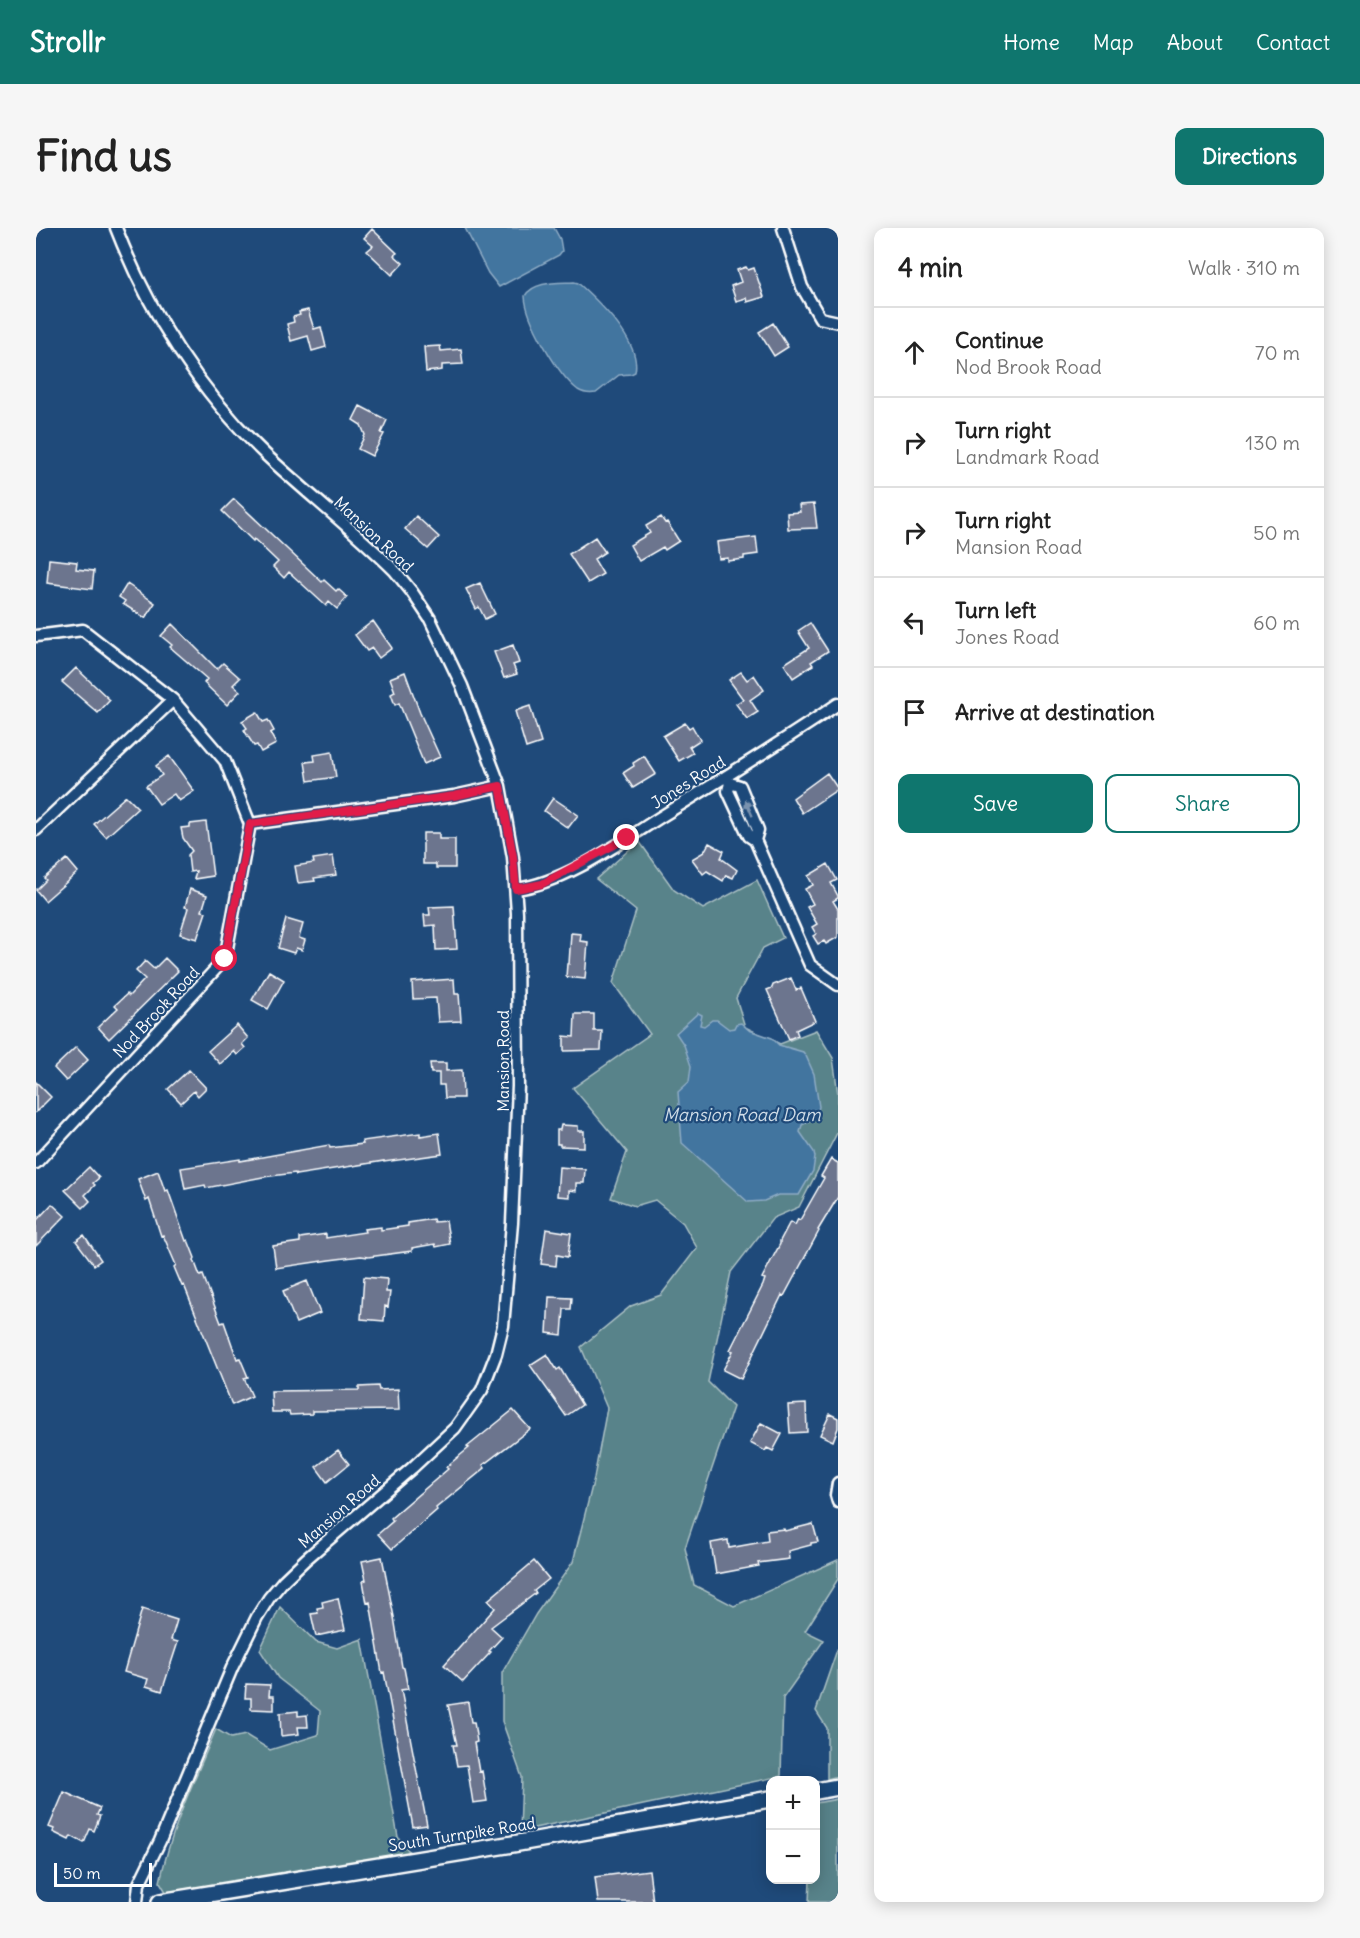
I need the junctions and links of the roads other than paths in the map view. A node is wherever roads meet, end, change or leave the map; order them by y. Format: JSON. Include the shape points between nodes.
{"nodes":[{"id":1,"x":116,"y":228,"type":"edge"},
{"id":2,"x":783,"y":228,"type":"edge"},
{"id":3,"x":838,"y":322,"type":"edge"},
{"id":4,"x":36,"y":636,"type":"edge"},
{"id":5,"x":173,"y":700,"type":"junction"},
{"id":6,"x":838,"y":704,"type":"edge"},
{"id":7,"x":728,"y":780,"type":"junction"},
{"id":8,"x":500,"y":786,"type":"junction"},
{"id":9,"x":250,"y":824,"type":"junction"},
{"id":10,"x":36,"y":830,"type":"edge"},
{"id":11,"x":516,"y":889,"type":"junction"},
{"id":12,"x":838,"y":985,"type":"edge"},
{"id":13,"x":36,"y":1162,"type":"edge"},
{"id":14,"x":838,"y":1483,"type":"edge"},
{"id":15,"x":838,"y":1502,"type":"edge"},
{"id":16,"x":838,"y":1787,"type":"edge"},
{"id":17,"x":820,"y":1790,"type":"edge"},
{"id":18,"x":766,"y":1800,"type":"edge"},
{"id":19,"x":137,"y":1902,"type":"edge"},
{"id":20,"x":160,"y":1902,"type":"edge"}],
"edges":[{"from":1,"to":8,"type":"street","name":"Mansion Road","via":[[157,313],[216,400],[266,454],[378,554],[417,599],[462,686]]},
{"from":2,"to":3,"type":"street","via":[[802,287],[820,318]]},
{"from":4,"to":5,"type":"street","via":[[84,630]]},
{"from":5,"to":9,"type":"street","via":[[225,761]]},
{"from":5,"to":10,"type":"street"},
{"from":6,"to":7,"type":"street","name":"Jones Road"},
{"from":7,"to":11,"type":"street","name":"Jones Road","via":[[568,872],[542,884]]},
{"from":7,"to":12,"type":"street","via":[[740,786],[758,830],[755,840],[810,965]]},
{"from":8,"to":9,"type":"street"},
{"from":8,"to":11,"type":"street","name":"Mansion Road"},
{"from":9,"to":13,"type":"street","name":"Nod Brook Road","via":[[225,959]]},
{"from":11,"to":19,"type":"street","name":"Mansion Road","via":[[519,1078],[515,1185],[504,1318],[489,1375],[473,1405],[454,1428],[306,1559],[268,1599],[232,1668],[139,1884]]},
{"from":14,"to":15,"type":"street"},
{"from":16,"to":17,"type":"main road"},
{"from":18,"to":20,"type":"main road","name":"South Turnpike Road"}]}
